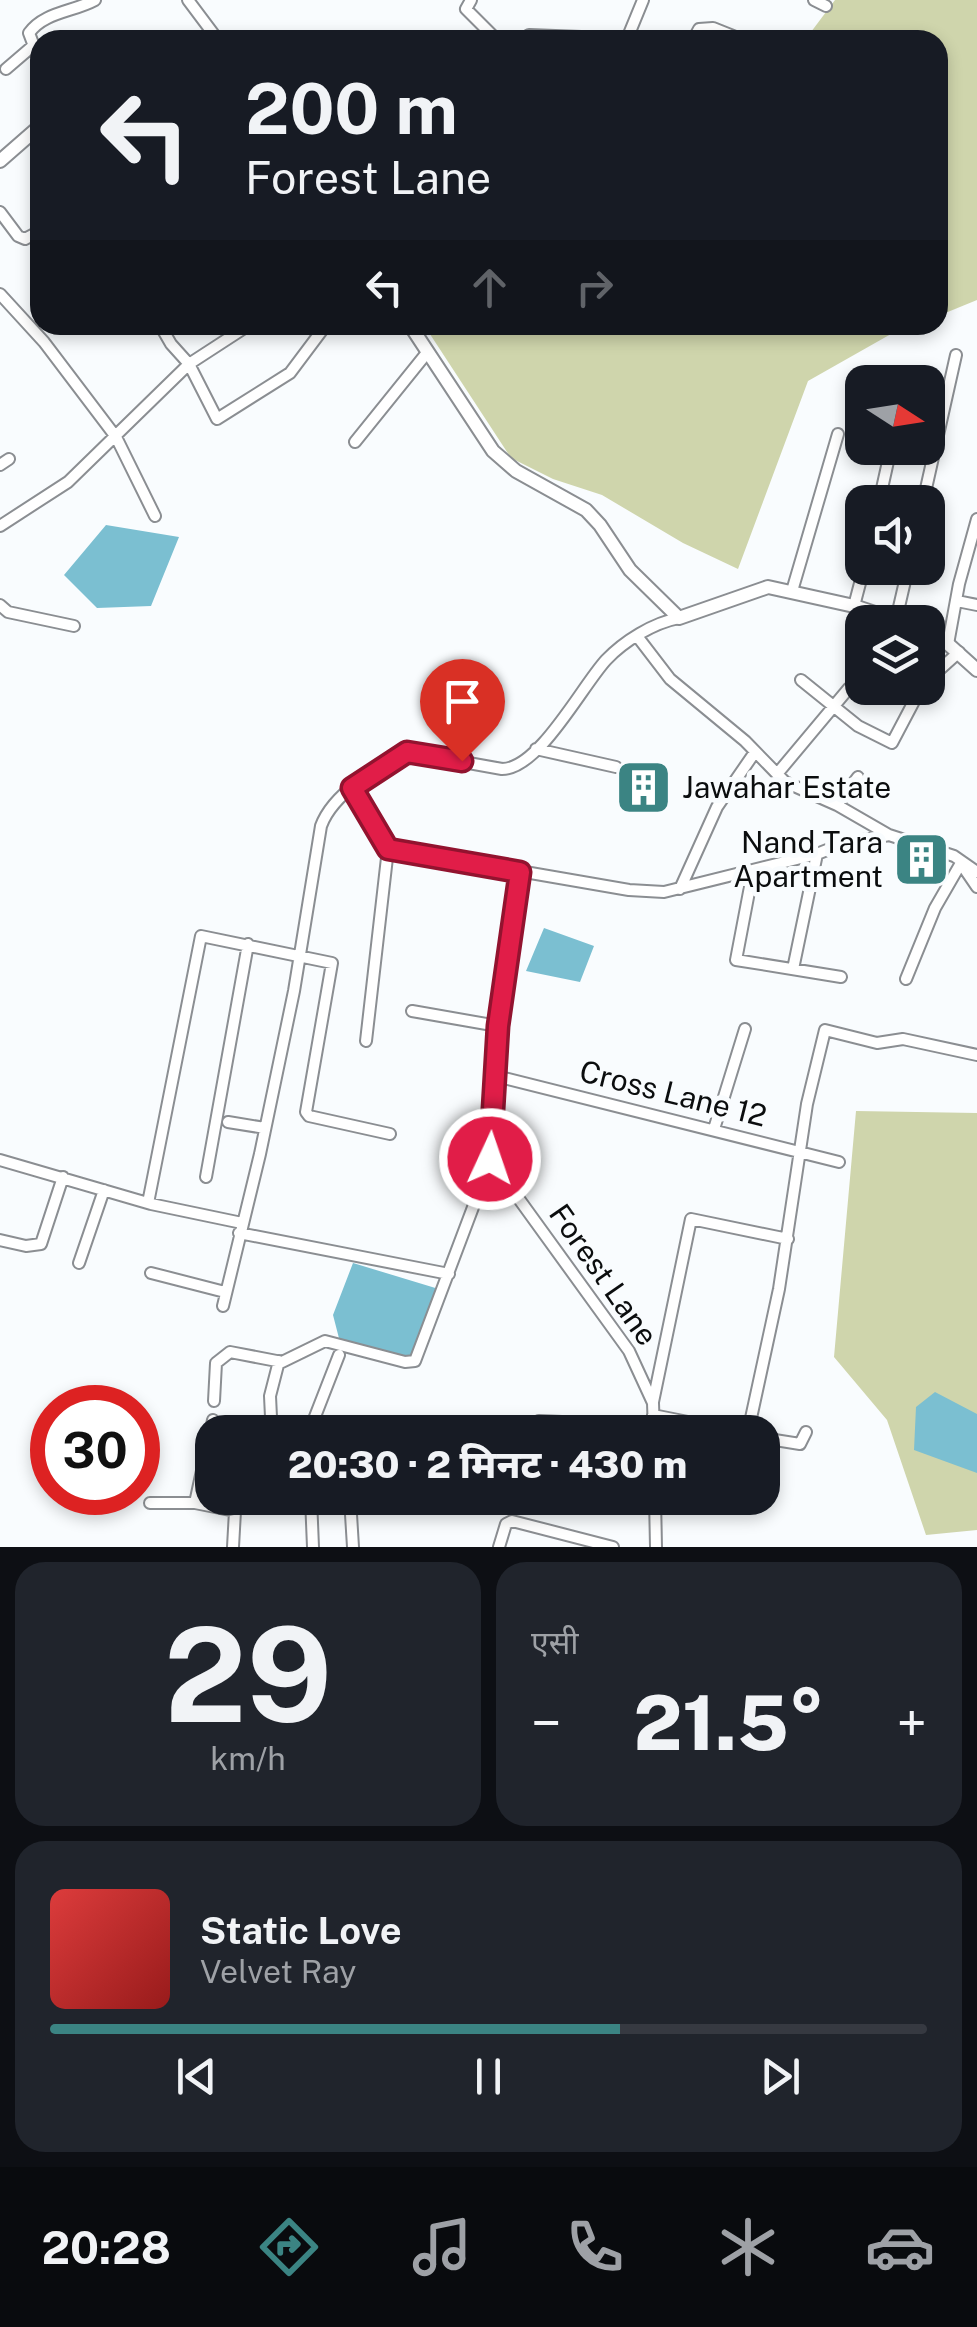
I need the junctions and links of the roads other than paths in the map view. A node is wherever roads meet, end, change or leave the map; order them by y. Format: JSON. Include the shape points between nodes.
{"nodes":[{"id":1,"x":95,"y":0,"type":"edge"},
{"id":2,"x":188,"y":0,"type":"edge"},
{"id":3,"x":472,"y":0,"type":"edge"},
{"id":4,"x":643,"y":0,"type":"edge"},
{"id":5,"x":814,"y":0,"type":"edge"},
{"id":6,"x":826,"y":6,"type":"dead end"},
{"id":7,"x":32,"y":30,"type":"edge"},
{"id":8,"x":209,"y":30,"type":"edge"},
{"id":9,"x":487,"y":30,"type":"edge"},
{"id":10,"x":631,"y":30,"type":"edge"},
{"id":11,"x":30,"y":48,"type":"edge"},
{"id":12,"x":6,"y":69,"type":"dead end"},
{"id":13,"x":30,"y":137,"type":"edge"},
{"id":14,"x":0,"y":161,"type":"edge"},
{"id":15,"x":0,"y":212,"type":"edge"},
{"id":16,"x":30,"y":236,"type":"edge"},
{"id":17,"x":0,"y":294,"type":"edge"},
{"id":18,"x":30,"y":328,"type":"edge"},
{"id":19,"x":37,"y":335,"type":"edge"},
{"id":20,"x":167,"y":335,"type":"edge"},
{"id":21,"x":234,"y":335,"type":"edge"},
{"id":22,"x":318,"y":335,"type":"edge"},
{"id":23,"x":416,"y":335,"type":"edge"},
{"id":24,"x":426,"y":354,"type":"junction"},
{"id":25,"x":956,"y":355,"type":"dead end"},
{"id":26,"x":189,"y":364,"type":"junction"},
{"id":27,"x":838,"y":434,"type":"dead end"},
{"id":28,"x":116,"y":436,"type":"junction"},
{"id":29,"x":355,"y":442,"type":"dead end"},
{"id":30,"x":927,"y":485,"type":"edge"},
{"id":31,"x":155,"y":516,"type":"dead end"},
{"id":32,"x":977,"y":519,"type":"edge"},
{"id":33,"x":0,"y":526,"type":"edge"},
{"id":34,"x":792,"y":591,"type":"junction"},
{"id":35,"x":957,"y":600,"type":"junction"},
{"id":36,"x":977,"y":604,"type":"edge"},
{"id":37,"x":0,"y":605,"type":"edge"},
{"id":38,"x":850,"y":605,"type":"edge"},
{"id":39,"x":679,"y":618,"type":"junction"},
{"id":40,"x":74,"y":626,"type":"dead end"},
{"id":41,"x":637,"y":636,"type":"junction"},
{"id":42,"x":945,"y":642,"type":"edge"},
{"id":43,"x":954,"y":648,"type":"junction"},
{"id":44,"x":945,"y":659,"type":"edge"},
{"id":45,"x":977,"y":670,"type":"edge"},
{"id":46,"x":801,"y":680,"type":"dead end"},
{"id":47,"x":845,"y":694,"type":"edge"},
{"id":48,"x":836,"y":705,"type":"junction"},
{"id":49,"x":910,"y":705,"type":"edge"},
{"id":50,"x":536,"y":749,"type":"junction"},
{"id":51,"x":755,"y":752,"type":"junction"},
{"id":52,"x":616,"y":766,"type":"dead end"},
{"id":53,"x":777,"y":774,"type":"junction"},
{"id":54,"x":858,"y":777,"type":"dead end"},
{"id":55,"x":352,"y":788,"type":"junction"},
{"id":56,"x":837,"y":806,"type":"junction"},
{"id":57,"x":890,"y":835,"type":"junction"},
{"id":58,"x":388,"y":849,"type":"junction"},
{"id":59,"x":817,"y":854,"type":"junction"},
{"id":60,"x":961,"y":863,"type":"junction"},
{"id":61,"x":520,"y":872,"type":"junction"},
{"id":62,"x":753,"y":872,"type":"junction"},
{"id":63,"x":977,"y":872,"type":"edge"},
{"id":64,"x":977,"y":887,"type":"edge"},
{"id":65,"x":680,"y":888,"type":"junction"},
{"id":66,"x":248,"y":944,"type":"junction"},
{"id":67,"x":298,"y":954,"type":"junction"},
{"id":68,"x":793,"y":969,"type":"junction"},
{"id":69,"x":841,"y":977,"type":"dead end"},
{"id":70,"x":906,"y":979,"type":"dead end"},
{"id":71,"x":412,"y":1010,"type":"dead end"},
{"id":72,"x":498,"y":1026,"type":"junction"},
{"id":73,"x":745,"y":1029,"type":"dead end"},
{"id":74,"x":366,"y":1041,"type":"dead end"},
{"id":75,"x":977,"y":1055,"type":"edge"},
{"id":76,"x":496,"y":1076,"type":"junction"},
{"id":77,"x":228,"y":1122,"type":"dead end"},
{"id":78,"x":265,"y":1128,"type":"junction"},
{"id":79,"x":714,"y":1130,"type":"junction"},
{"id":80,"x":390,"y":1134,"type":"dead end"},
{"id":81,"x":800,"y":1152,"type":"junction"},
{"id":82,"x":0,"y":1160,"type":"edge"},
{"id":83,"x":839,"y":1162,"type":"dead end"},
{"id":84,"x":493,"y":1166,"type":"junction"},
{"id":85,"x":63,"y":1177,"type":"junction"},
{"id":86,"x":206,"y":1177,"type":"dead end"},
{"id":87,"x":104,"y":1190,"type":"junction"},
{"id":88,"x":148,"y":1203,"type":"junction"},
{"id":89,"x":241,"y":1228,"type":"junction"},
{"id":90,"x":788,"y":1239,"type":"junction"},
{"id":91,"x":0,"y":1240,"type":"edge"},
{"id":92,"x":79,"y":1263,"type":"dead end"},
{"id":93,"x":151,"y":1273,"type":"dead end"},
{"id":94,"x":449,"y":1274,"type":"junction"},
{"id":95,"x":225,"y":1292,"type":"junction"},
{"id":96,"x":222,"y":1306,"type":"dead end"},
{"id":97,"x":339,"y":1355,"type":"dead end"},
{"id":98,"x":279,"y":1362,"type":"junction"},
{"id":99,"x":214,"y":1401,"type":"dead end"},
{"id":100,"x":270,"y":1415,"type":"edge"},
{"id":101,"x":316,"y":1415,"type":"edge"},
{"id":102,"x":652,"y":1415,"type":"edge"},
{"id":103,"x":655,"y":1415,"type":"edge"},
{"id":104,"x":752,"y":1415,"type":"edge"},
{"id":105,"x":806,"y":1432,"type":"dead end"},
{"id":106,"x":780,"y":1441,"type":"edge"},
{"id":107,"x":160,"y":1502,"type":"edge"},
{"id":108,"x":195,"y":1503,"type":"edge"},
{"id":109,"x":235,"y":1515,"type":"edge"},
{"id":110,"x":311,"y":1515,"type":"edge"},
{"id":111,"x":351,"y":1515,"type":"edge"},
{"id":112,"x":655,"y":1515,"type":"edge"},
{"id":113,"x":233,"y":1547,"type":"edge"},
{"id":114,"x":314,"y":1547,"type":"edge"},
{"id":115,"x":353,"y":1547,"type":"edge"},
{"id":116,"x":500,"y":1547,"type":"edge"},
{"id":117,"x":613,"y":1547,"type":"edge"},
{"id":118,"x":656,"y":1547,"type":"edge"}],
"edges":[{"from":1,"to":7,"type":"street"},
{"from":2,"to":8,"type":"street"},
{"from":3,"to":9,"type":"street","via":[[466,9]]},
{"from":4,"to":10,"type":"street"},
{"from":5,"to":6,"type":"street"},
{"from":11,"to":12,"type":"street"},
{"from":13,"to":14,"type":"street"},
{"from":15,"to":16,"type":"street","via":[[18,236]]},
{"from":17,"to":18,"type":"street"},
{"from":19,"to":28,"type":"street"},
{"from":20,"to":26,"type":"street"},
{"from":21,"to":26,"type":"street"},
{"from":22,"to":26,"type":"street","via":[[290,373],[218,418]]},
{"from":23,"to":24,"type":"street"},
{"from":24,"to":29,"type":"street"},
{"from":24,"to":39,"type":"street","via":[[493,450],[516,471],[586,510],[630,570]]},
{"from":25,"to":30,"type":"street"},
{"from":26,"to":28,"type":"street"},
{"from":27,"to":34,"type":"street"},
{"from":28,"to":31,"type":"street"},
{"from":28,"to":33,"type":"street","via":[[68,482]]},
{"from":32,"to":35,"type":"street"},
{"from":34,"to":38,"type":"street"},
{"from":34,"to":39,"type":"street","via":[[768,587]]},
{"from":35,"to":36,"type":"street"},
{"from":35,"to":43,"type":"street"},
{"from":37,"to":40,"type":"street","via":[[12,614]]},
{"from":39,"to":41,"type":"street"},
{"from":41,"to":50,"type":"street","via":[[596,672]]},
{"from":41,"to":51,"type":"street","via":[[670,679]]},
{"from":42,"to":43,"type":"street"},
{"from":43,"to":44,"type":"street"},
{"from":43,"to":45,"type":"street"},
{"from":46,"to":48,"type":"street"},
{"from":47,"to":48,"type":"street"},
{"from":48,"to":49,"type":"street","via":[[858,726],[892,743]]},
{"from":48,"to":53,"type":"street"},
{"from":50,"to":52,"type":"street"},
{"from":50,"to":55,"type":"street","via":[[508,770],[407,752]]},
{"from":51,"to":53,"type":"street"},
{"from":51,"to":65,"type":"street","via":[[716,806]]},
{"from":53,"to":56,"type":"street"},
{"from":54,"to":56,"type":"street"},
{"from":55,"to":58,"type":"street"},
{"from":55,"to":67,"type":"street","via":[[322,826]]},
{"from":56,"to":57,"type":"street"},
{"from":57,"to":59,"type":"street"},
{"from":57,"to":60,"type":"street"},
{"from":58,"to":61,"type":"street"},
{"from":58,"to":74,"type":"street"},
{"from":59,"to":62,"type":"street"},
{"from":59,"to":68,"type":"street"},
{"from":60,"to":63,"type":"street"},
{"from":60,"to":64,"type":"street"},
{"from":60,"to":70,"type":"street"},
{"from":61,"to":65,"type":"street","via":[[650,893]]},
{"from":61,"to":72,"type":"street"},
{"from":62,"to":65,"type":"street"},
{"from":62,"to":68,"type":"street","via":[[736,960]]},
{"from":66,"to":67,"type":"street"},
{"from":66,"to":86,"type":"street"},
{"from":66,"to":88,"type":"street","via":[[201,936]]},
{"from":67,"to":78,"type":"street"},
{"from":67,"to":80,"type":"street","via":[[332,963],[307,1114]]},
{"from":68,"to":69,"type":"street"},
{"from":71,"to":72,"type":"street"},
{"from":72,"to":76,"type":"street"},
{"from":73,"to":79,"type":"street"},
{"from":75,"to":81,"type":"street","via":[[826,1030]]},
{"from":76,"to":79,"type":"street","name":"Cross Lane 12"},
{"from":76,"to":84,"type":"street"},
{"from":77,"to":78,"type":"street"},
{"from":78,"to":89,"type":"street"},
{"from":79,"to":81,"type":"street","name":"Cross Lane 12"},
{"from":81,"to":83,"type":"street","name":"Cross Lane 12"},
{"from":81,"to":90,"type":"street"},
{"from":82,"to":85,"type":"street"},
{"from":84,"to":94,"type":"street"},
{"from":84,"to":102,"type":"street","name":"Forest Lane","via":[[628,1350]]},
{"from":85,"to":87,"type":"street"},
{"from":85,"to":91,"type":"street","via":[[40,1244]]},
{"from":87,"to":88,"type":"street"},
{"from":87,"to":92,"type":"street"},
{"from":88,"to":89,"type":"street"},
{"from":89,"to":94,"type":"street"},
{"from":89,"to":95,"type":"street"},
{"from":90,"to":103,"type":"street","via":[[690,1219]]},
{"from":90,"to":104,"type":"street"},
{"from":93,"to":95,"type":"street"},
{"from":94,"to":98,"type":"street","via":[[415,1361],[325,1341]]},
{"from":95,"to":96,"type":"street"},
{"from":97,"to":101,"type":"street"},
{"from":98,"to":99,"type":"street","via":[[238,1352],[218,1358]]},
{"from":98,"to":100,"type":"street"},
{"from":105,"to":106,"type":"street","via":[[800,1444]]},
{"from":107,"to":108,"type":"street"},
{"from":109,"to":113,"type":"street"},
{"from":110,"to":114,"type":"street"},
{"from":111,"to":115,"type":"street"},
{"from":112,"to":118,"type":"street"},
{"from":116,"to":117,"type":"street","via":[[512,1520]]}]}
